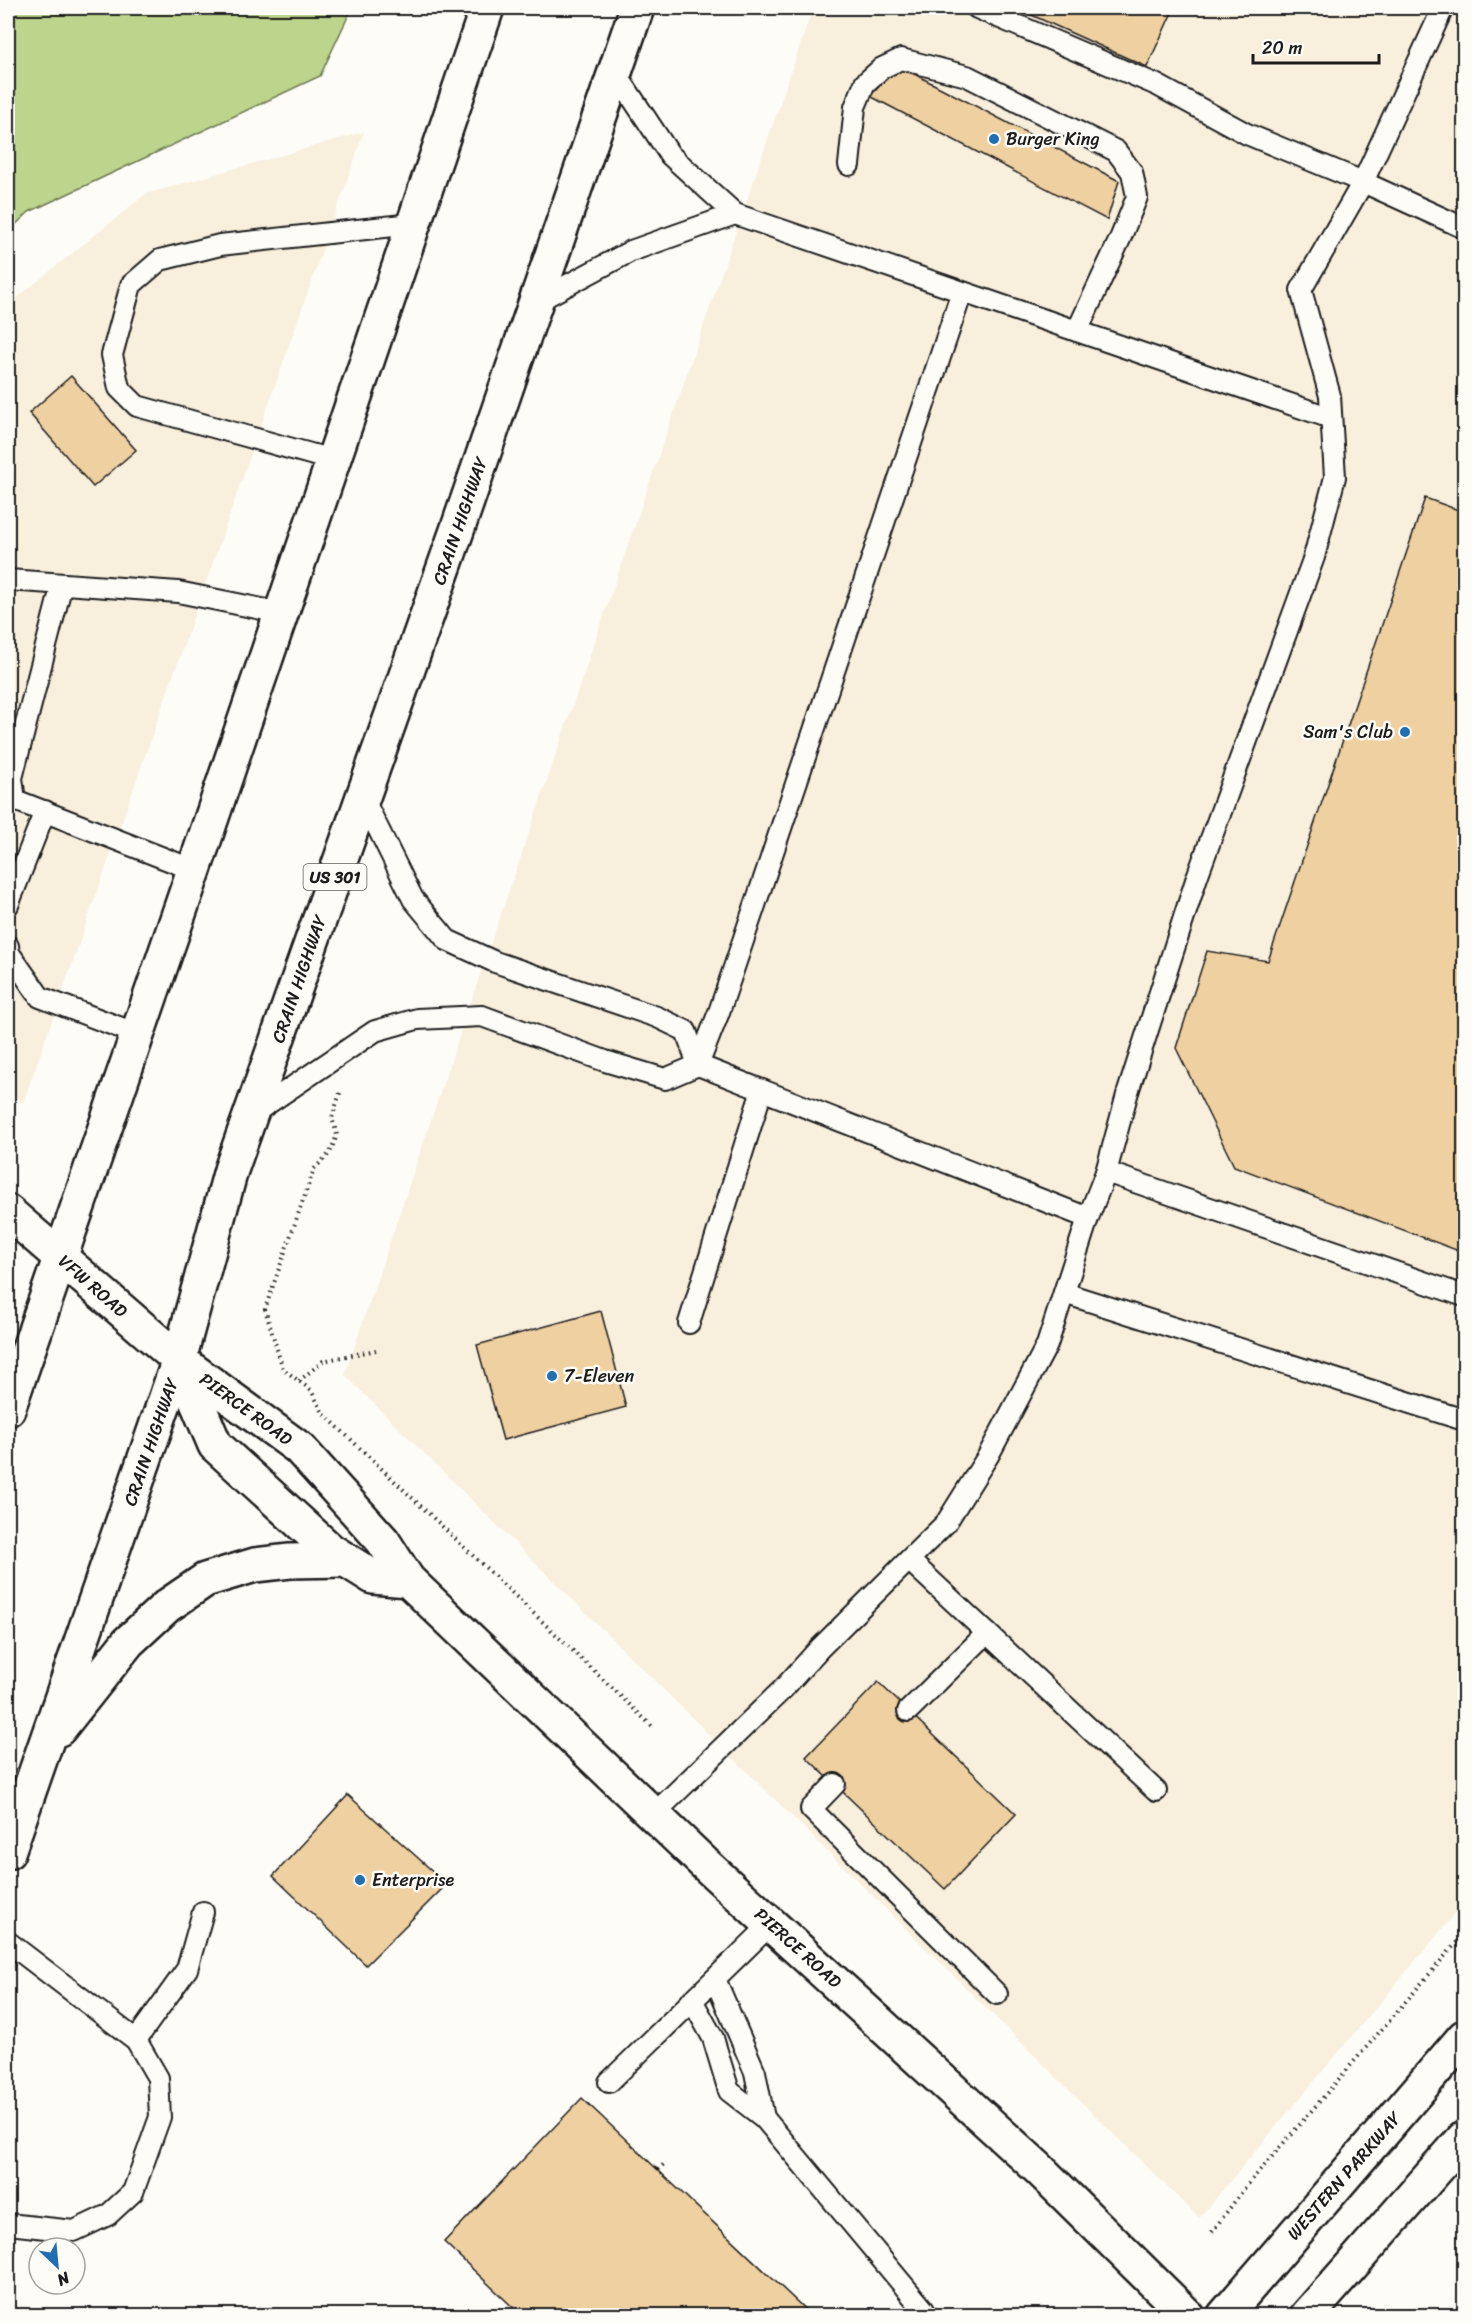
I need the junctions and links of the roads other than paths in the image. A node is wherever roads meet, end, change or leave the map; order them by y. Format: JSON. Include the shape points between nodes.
{"nodes":[{"id":1,"x":487,"y":8,"type":"edge"},
{"id":2,"x":637,"y":8,"type":"edge"},
{"id":3,"x":977,"y":8,"type":"edge"},
{"id":4,"x":1443,"y":8,"type":"edge"},
{"id":5,"x":615,"y":72,"type":"junction"},
{"id":6,"x":849,"y":165,"type":"dead end"},
{"id":7,"x":1363,"y":182,"type":"junction"},
{"id":8,"x":735,"y":214,"type":"junction"},
{"id":9,"x":412,"y":224,"type":"junction"},
{"id":10,"x":1464,"y":228,"type":"edge"},
{"id":11,"x":962,"y":292,"type":"junction"},
{"id":12,"x":536,"y":302,"type":"junction"},
{"id":13,"x":1077,"y":331,"type":"junction"},
{"id":14,"x":1331,"y":418,"type":"junction"},
{"id":15,"x":332,"y":460,"type":"junction"},
{"id":16,"x":8,"y":580,"type":"edge"},
{"id":17,"x":62,"y":584,"type":"junction"},
{"id":18,"x":281,"y":613,"type":"junction"},
{"id":19,"x":363,"y":798,"type":"junction"},
{"id":20,"x":45,"y":812,"type":"junction"},
{"id":21,"x":194,"y":870,"type":"junction"},
{"id":22,"x":8,"y":905,"type":"edge"},
{"id":23,"x":8,"y":946,"type":"edge"},
{"id":24,"x":137,"y":1034,"type":"junction"},
{"id":25,"x":698,"y":1065,"type":"junction"},
{"id":26,"x":762,"y":1090,"type":"junction"},
{"id":27,"x":250,"y":1116,"type":"junction"},
{"id":28,"x":1106,"y":1172,"type":"junction"},
{"id":29,"x":8,"y":1212,"type":"edge"},
{"id":30,"x":1088,"y":1218,"type":"junction"},
{"id":31,"x":60,"y":1258,"type":"junction"},
{"id":32,"x":1064,"y":1293,"type":"junction"},
{"id":33,"x":1464,"y":1296,"type":"edge"},
{"id":34,"x":689,"y":1323,"type":"dead end"},
{"id":35,"x":179,"y":1360,"type":"junction"},
{"id":36,"x":8,"y":1409,"type":"edge"},
{"id":37,"x":1464,"y":1420,"type":"edge"},
{"id":38,"x":345,"y":1560,"type":"junction"},
{"id":39,"x":909,"y":1560,"type":"junction"},
{"id":40,"x":408,"y":1580,"type":"junction"},
{"id":41,"x":987,"y":1633,"type":"junction"},
{"id":42,"x":909,"y":1711,"type":"dead end"},
{"id":43,"x":43,"y":1749,"type":"junction"},
{"id":44,"x":835,"y":1784,"type":"dead end"},
{"id":45,"x":1156,"y":1791,"type":"dead end"},
{"id":46,"x":654,"y":1814,"type":"junction"},
{"id":47,"x":8,"y":1852,"type":"edge"},
{"id":48,"x":203,"y":1912,"type":"dead end"},
{"id":49,"x":771,"y":1924,"type":"junction"},
{"id":50,"x":8,"y":1942,"type":"edge"},
{"id":51,"x":715,"y":1979,"type":"junction"},
{"id":52,"x":997,"y":1994,"type":"dead end"},
{"id":53,"x":692,"y":2000,"type":"junction"},
{"id":54,"x":1464,"y":2037,"type":"edge"},
{"id":55,"x":136,"y":2040,"type":"junction"},
{"id":56,"x":609,"y":2082,"type":"dead end"},
{"id":57,"x":764,"y":2118,"type":"junction"},
{"id":58,"x":1464,"y":2138,"type":"edge"},
{"id":59,"x":8,"y":2224,"type":"edge"},
{"id":60,"x":924,"y":2310,"type":"dead end"},
{"id":61,"x":1188,"y":2316,"type":"edge"},
{"id":62,"x":1224,"y":2316,"type":"edge"},
{"id":63,"x":1307,"y":2316,"type":"edge"}],
"edges":[{"from":1,"to":9,"type":"main road"},
{"from":2,"to":5,"type":"main road","name":"CRAIN HIGHWAY","number":"US 301"},
{"from":3,"to":7,"type":"lane","via":[[1156,85],[1247,134]]},
{"from":4,"to":7,"type":"lane"},
{"from":5,"to":8,"type":"lane","via":[[670,155]]},
{"from":5,"to":12,"type":"main road","name":"CRAIN HIGHWAY","number":"US 301"},
{"from":6,"to":13,"type":"lane","via":[[855,107],[865,83],[882,68],[901,59],[967,76],[1116,151],[1132,172],[1137,196]]},
{"from":7,"to":10,"type":"lane"},
{"from":7,"to":14,"type":"lane","via":[[1301,290],[1330,396]]},
{"from":8,"to":11,"type":"lane"},
{"from":8,"to":12,"type":"lane","via":[[631,251]]},
{"from":9,"to":15,"type":"main road"},
{"from":9,"to":15,"type":"lane","via":[[220,245],[160,260],[131,285],[112,355],[119,388],[137,406]]},
{"from":11,"to":13,"type":"lane"},
{"from":11,"to":25,"type":"lane"},
{"from":12,"to":19,"type":"main road","name":"CRAIN HIGHWAY","number":"US 301"},
{"from":13,"to":14,"type":"lane"},
{"from":14,"to":28,"type":"lane","via":[[1335,477],[1317,548],[1197,877]]},
{"from":15,"to":18,"type":"main road"},
{"from":16,"to":17,"type":"lane"},
{"from":17,"to":18,"type":"lane","via":[[178,592]]},
{"from":17,"to":20,"type":"lane","via":[[12,778],[15,800]]},
{"from":18,"to":21,"type":"main road"},
{"from":19,"to":25,"type":"lane","via":[[413,899],[447,940],[495,962],[686,1031]]},
{"from":19,"to":27,"type":"main road","name":"CRAIN HIGHWAY","number":"US 301"},
{"from":20,"to":21,"type":"lane"},
{"from":20,"to":22,"type":"lane"},
{"from":21,"to":24,"type":"main road"},
{"from":23,"to":24,"type":"lane","via":[[40,997]]},
{"from":24,"to":31,"type":"main road"},
{"from":25,"to":26,"type":"lane"},
{"from":25,"to":27,"type":"lane","via":[[665,1079],[482,1016],[417,1019],[375,1030]]},
{"from":26,"to":30,"type":"lane"},
{"from":26,"to":34,"type":"lane"},
{"from":27,"to":35,"type":"main road","name":"CRAIN HIGHWAY","number":"US 301","via":[[231,1170]]},
{"from":28,"to":30,"type":"lane"},
{"from":28,"to":33,"type":"lane"},
{"from":29,"to":31,"type":"main road","name":"VFW ROAD"},
{"from":30,"to":32,"type":"lane"},
{"from":31,"to":35,"type":"main road","name":"VFW ROAD"},
{"from":31,"to":36,"type":"main road"},
{"from":32,"to":37,"type":"lane"},
{"from":32,"to":39,"type":"lane","via":[[1047,1345],[988,1456],[946,1523]]},
{"from":35,"to":38,"type":"main road","name":"PIERCE ROAD","via":[[215,1445],[330,1551]]},
{"from":35,"to":40,"type":"main road","name":"PIERCE ROAD","via":[[299,1449],[383,1541]]},
{"from":35,"to":43,"type":"main road","name":"CRAIN HIGHWAY","number":"US 301"},
{"from":38,"to":40,"type":"main road","name":"PIERCE ROAD","via":[[373,1577]]},
{"from":38,"to":43,"type":"main road","via":[[255,1565],[205,1580],[167,1606],[128,1642]]},
{"from":39,"to":41,"type":"lane"},
{"from":39,"to":46,"type":"lane"},
{"from":40,"to":46,"type":"main road","name":"PIERCE ROAD"},
{"from":41,"to":42,"type":"lane"},
{"from":41,"to":45,"type":"lane"},
{"from":43,"to":47,"type":"main road","name":"CRAIN HIGHWAY","number":"US 301"},
{"from":44,"to":52,"type":"lane","via":[[811,1809]]},
{"from":46,"to":49,"type":"main road","name":"PIERCE ROAD"},
{"from":48,"to":55,"type":"lane","via":[[187,1969]]},
{"from":49,"to":51,"type":"lane"},
{"from":49,"to":61,"type":"main road","name":"PIERCE ROAD","via":[[1038,2168]]},
{"from":50,"to":55,"type":"lane"},
{"from":51,"to":53,"type":"lane"},
{"from":51,"to":57,"type":"lane","via":[[755,2072]]},
{"from":53,"to":56,"type":"lane"},
{"from":53,"to":57,"type":"lane","via":[[713,2038],[729,2091]]},
{"from":54,"to":62,"type":"main road","name":"WESTERN PARKWAY"},
{"from":55,"to":59,"type":"lane","via":[[158,2078],[160,2117],[133,2192],[108,2215],[74,2231]]},
{"from":57,"to":60,"type":"lane"},
{"from":58,"to":63,"type":"main road"}]}
